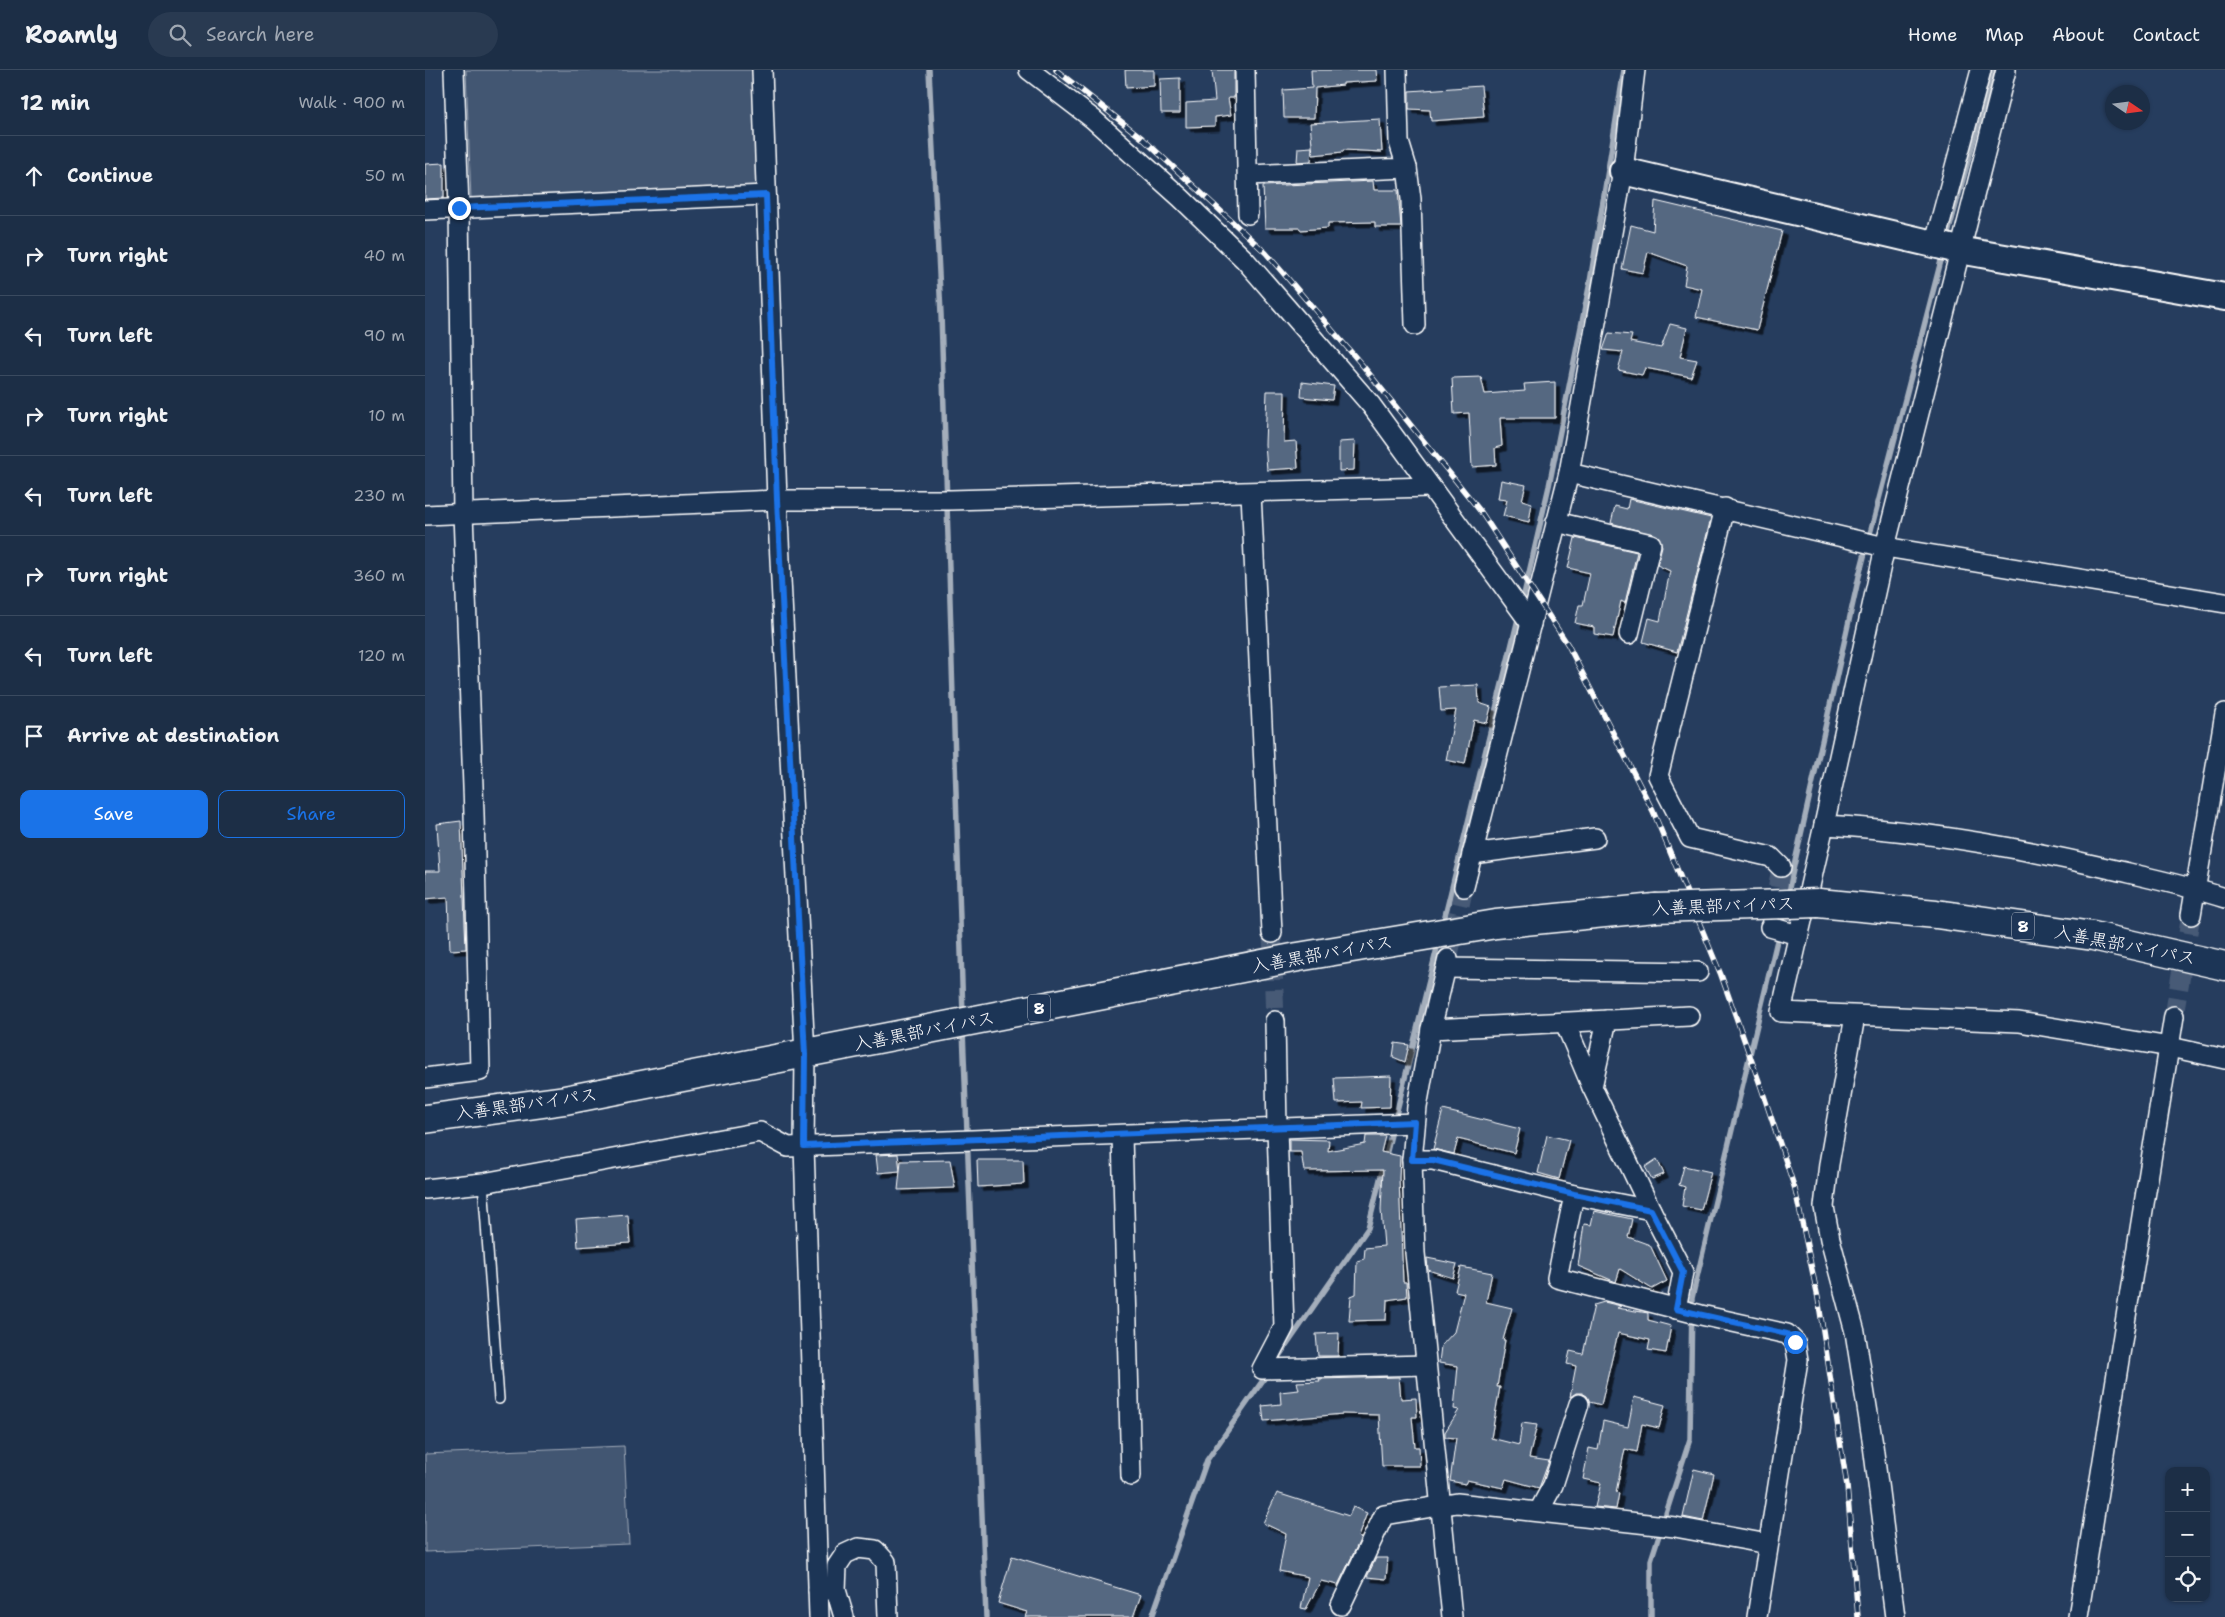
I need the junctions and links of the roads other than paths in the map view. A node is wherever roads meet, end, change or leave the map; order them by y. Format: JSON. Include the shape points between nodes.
{"nodes":[{"id":1,"x":454,"y":70,"type":"edge"},
{"id":2,"x":762,"y":70,"type":"edge"},
{"id":3,"x":1029,"y":70,"type":"edge"},
{"id":4,"x":1245,"y":70,"type":"edge"},
{"id":5,"x":1397,"y":70,"type":"edge"},
{"id":6,"x":1635,"y":70,"type":"edge"},
{"id":7,"x":1981,"y":70,"type":"edge"},
{"id":8,"x":2006,"y":70,"type":"edge"},
{"id":9,"x":1407,"y":168,"type":"junction"},
{"id":10,"x":1623,"y":171,"type":"junction"},
{"id":11,"x":1248,"y":175,"type":"junction"},
{"id":12,"x":766,"y":195,"type":"junction"},
{"id":13,"x":459,"y":208,"type":"junction"},
{"id":14,"x":425,"y":210,"type":"edge"},
{"id":15,"x":1248,"y":214,"type":"dead end"},
{"id":16,"x":1946,"y":248,"type":"junction"},
{"id":17,"x":2225,"y":297,"type":"edge"},
{"id":18,"x":1415,"y":325,"type":"dead end"},
{"id":19,"x":1569,"y":473,"type":"junction"},
{"id":20,"x":1430,"y":488,"type":"junction"},
{"id":21,"x":1251,"y":493,"type":"junction"},
{"id":22,"x":777,"y":500,"type":"junction"},
{"id":23,"x":1725,"y":508,"type":"junction"},
{"id":24,"x":463,"y":513,"type":"junction"},
{"id":25,"x":425,"y":514,"type":"edge"},
{"id":26,"x":1556,"y":522,"type":"junction"},
{"id":27,"x":1885,"y":547,"type":"junction"},
{"id":28,"x":2225,"y":603,"type":"edge"},
{"id":29,"x":1531,"y":624,"type":"junction"},
{"id":30,"x":1629,"y":634,"type":"dead end"},
{"id":31,"x":2225,"y":713,"type":"edge"},
{"id":32,"x":1824,"y":825,"type":"junction"},
{"id":33,"x":1595,"y":838,"type":"dead end"},
{"id":34,"x":1472,"y":854,"type":"junction"},
{"id":35,"x":1781,"y":867,"type":"dead end"},
{"id":36,"x":1464,"y":887,"type":"tunnel mouth"},
{"id":37,"x":2196,"y":888,"type":"junction"},
{"id":38,"x":2225,"y":898,"type":"edge"},
{"id":39,"x":2191,"y":915,"type":"tunnel mouth"},
{"id":40,"x":1770,"y":927,"type":"dead end"},
{"id":41,"x":1272,"y":933,"type":"tunnel mouth"},
{"id":42,"x":1798,"y":935,"type":"junction"},
{"id":43,"x":2225,"y":966,"type":"edge"},
{"id":44,"x":1698,"y":972,"type":"dead end"},
{"id":45,"x":1689,"y":1016,"type":"dead end"},
{"id":46,"x":1855,"y":1016,"type":"junction"},
{"id":47,"x":2174,"y":1016,"type":"tunnel mouth"},
{"id":48,"x":1607,"y":1020,"type":"junction"},
{"id":49,"x":1275,"y":1021,"type":"tunnel mouth"},
{"id":50,"x":1565,"y":1022,"type":"junction"},
{"id":51,"x":1431,"y":1029,"type":"junction"},
{"id":52,"x":2170,"y":1047,"type":"junction"},
{"id":53,"x":805,"y":1055,"type":"junction"},
{"id":54,"x":2225,"y":1059,"type":"edge"},
{"id":55,"x":425,"y":1078,"type":"edge"},
{"id":56,"x":1592,"y":1086,"type":"junction"},
{"id":57,"x":425,"y":1119,"type":"edge"},
{"id":58,"x":1415,"y":1122,"type":"junction"},
{"id":59,"x":1277,"y":1129,"type":"junction"},
{"id":60,"x":1122,"y":1135,"type":"junction"},
{"id":61,"x":804,"y":1146,"type":"junction"},
{"id":62,"x":1412,"y":1160,"type":"junction"},
{"id":63,"x":483,"y":1183,"type":"junction"},
{"id":64,"x":425,"y":1189,"type":"edge"},
{"id":65,"x":1574,"y":1194,"type":"junction"},
{"id":66,"x":1651,"y":1210,"type":"junction"},
{"id":67,"x":1676,"y":1309,"type":"junction"},
{"id":68,"x":1427,"y":1365,"type":"junction"},
{"id":69,"x":499,"y":1399,"type":"dead end"},
{"id":70,"x":1579,"y":1404,"type":"dead end"},
{"id":71,"x":1131,"y":1476,"type":"dead end"},
{"id":72,"x":1441,"y":1505,"type":"junction"},
{"id":73,"x":1539,"y":1511,"type":"junction"},
{"id":74,"x":1768,"y":1544,"type":"junction"},
{"id":75,"x":827,"y":1590,"type":"junction"},
{"id":76,"x":1341,"y":1605,"type":"dead end"},
{"id":77,"x":819,"y":1617,"type":"edge"},
{"id":78,"x":844,"y":1617,"type":"edge"},
{"id":79,"x":889,"y":1617,"type":"edge"},
{"id":80,"x":1452,"y":1617,"type":"edge"},
{"id":81,"x":1757,"y":1617,"type":"edge"},
{"id":82,"x":1895,"y":1617,"type":"edge"},
{"id":83,"x":2078,"y":1617,"type":"edge"}],
"edges":[{"from":1,"to":13,"type":"street"},
{"from":2,"to":12,"type":"street"},
{"from":3,"to":20,"type":"street","via":[[1093,119],[1245,260],[1371,404]]},
{"from":4,"to":11,"type":"street"},
{"from":5,"to":9,"type":"street","via":[[1399,142]]},
{"from":6,"to":10,"type":"street"},
{"from":7,"to":16,"type":"street"},
{"from":8,"to":16,"type":"street"},
{"from":9,"to":11,"type":"street"},
{"from":9,"to":18,"type":"street"},
{"from":10,"to":16,"type":"street"},
{"from":10,"to":19,"type":"street"},
{"from":11,"to":15,"type":"street"},
{"from":12,"to":13,"type":"street"},
{"from":12,"to":22,"type":"street"},
{"from":13,"to":14,"type":"street"},
{"from":13,"to":24,"type":"street"},
{"from":16,"to":17,"type":"street"},
{"from":16,"to":27,"type":"street"},
{"from":19,"to":23,"type":"street"},
{"from":19,"to":26,"type":"street"},
{"from":20,"to":21,"type":"street"},
{"from":20,"to":29,"type":"street"},
{"from":21,"to":22,"type":"street"},
{"from":21,"to":41,"type":"street"},
{"from":22,"to":24,"type":"street"},
{"from":22,"to":53,"type":"street"},
{"from":23,"to":27,"type":"street"},
{"from":23,"to":35,"type":"street","via":[[1658,776],[1689,838],[1771,857]]},
{"from":24,"to":25,"type":"street"},
{"from":24,"to":55,"type":"street","via":[[481,1071]]},
{"from":26,"to":29,"type":"street"},
{"from":26,"to":30,"type":"street","via":[[1651,544]]},
{"from":27,"to":28,"type":"street"},
{"from":27,"to":32,"type":"street"},
{"from":29,"to":34,"type":"street"},
{"from":31,"to":37,"type":"street"},
{"from":32,"to":37,"type":"street","via":[[1864,827],[2037,852]]},
{"from":32,"to":42,"type":"street"},
{"from":33,"to":34,"type":"street"},
{"from":34,"to":36,"type":"street"},
{"from":37,"to":38,"type":"street"},
{"from":37,"to":39,"type":"street"},
{"from":40,"to":42,"type":"street"},
{"from":42,"to":46,"type":"street","via":[[1781,1012]]},
{"from":43,"to":53,"type":"highway","name":"入善黒部バイパス","number":"8","bridge":true,"via":[[2093,936],[1936,914],[1818,903],[1655,908],[1496,924],[1297,957]]},
{"from":44,"to":51,"type":"street","via":[[1447,964]]},
{"from":45,"to":48,"type":"street"},
{"from":46,"to":52,"type":"street","via":[[2019,1022]]},
{"from":46,"to":82,"type":"street","via":[[1824,1207],[1855,1332]]},
{"from":47,"to":52,"type":"street"},
{"from":48,"to":50,"type":"street"},
{"from":48,"to":56,"type":"street"},
{"from":49,"to":59,"type":"street"},
{"from":50,"to":51,"type":"street"},
{"from":50,"to":56,"type":"street"},
{"from":51,"to":58,"type":"street"},
{"from":52,"to":54,"type":"street"},
{"from":52,"to":83,"type":"street"},
{"from":53,"to":57,"type":"highway","name":"入善黒部バイパス","number":"8","via":[[565,1100]]},
{"from":53,"to":61,"type":"street"},
{"from":56,"to":66,"type":"street"},
{"from":58,"to":59,"type":"street"},
{"from":58,"to":62,"type":"street"},
{"from":59,"to":60,"type":"street"},
{"from":59,"to":68,"type":"street","via":[[1284,1326],[1262,1370]]},
{"from":60,"to":61,"type":"street"},
{"from":60,"to":71,"type":"street"},
{"from":61,"to":63,"type":"street","via":[[788,1146],[760,1132]]},
{"from":61,"to":75,"type":"street"},
{"from":62,"to":65,"type":"street","via":[[1433,1160]]},
{"from":62,"to":68,"type":"street","via":[[1415,1253]]},
{"from":63,"to":64,"type":"street"},
{"from":63,"to":69,"type":"lane"},
{"from":65,"to":66,"type":"street"},
{"from":65,"to":67,"type":"street","via":[[1557,1278]]},
{"from":66,"to":67,"type":"street","via":[[1683,1272]]},
{"from":67,"to":74,"type":"street","via":[[1787,1334],[1795,1342],[1799,1360]]},
{"from":68,"to":72,"type":"street"},
{"from":70,"to":73,"type":"street","via":[[1553,1486]]},
{"from":72,"to":73,"type":"street","via":[[1457,1503]]},
{"from":72,"to":76,"type":"street","via":[[1384,1514]]},
{"from":72,"to":80,"type":"street"},
{"from":73,"to":74,"type":"street","via":[[1675,1527]]},
{"from":74,"to":81,"type":"street"},
{"from":75,"to":77,"type":"street"},
{"from":75,"to":78,"type":"street"},
{"from":75,"to":79,"type":"street","via":[[845,1554],[858,1548],[875,1550],[886,1562]]}]}
